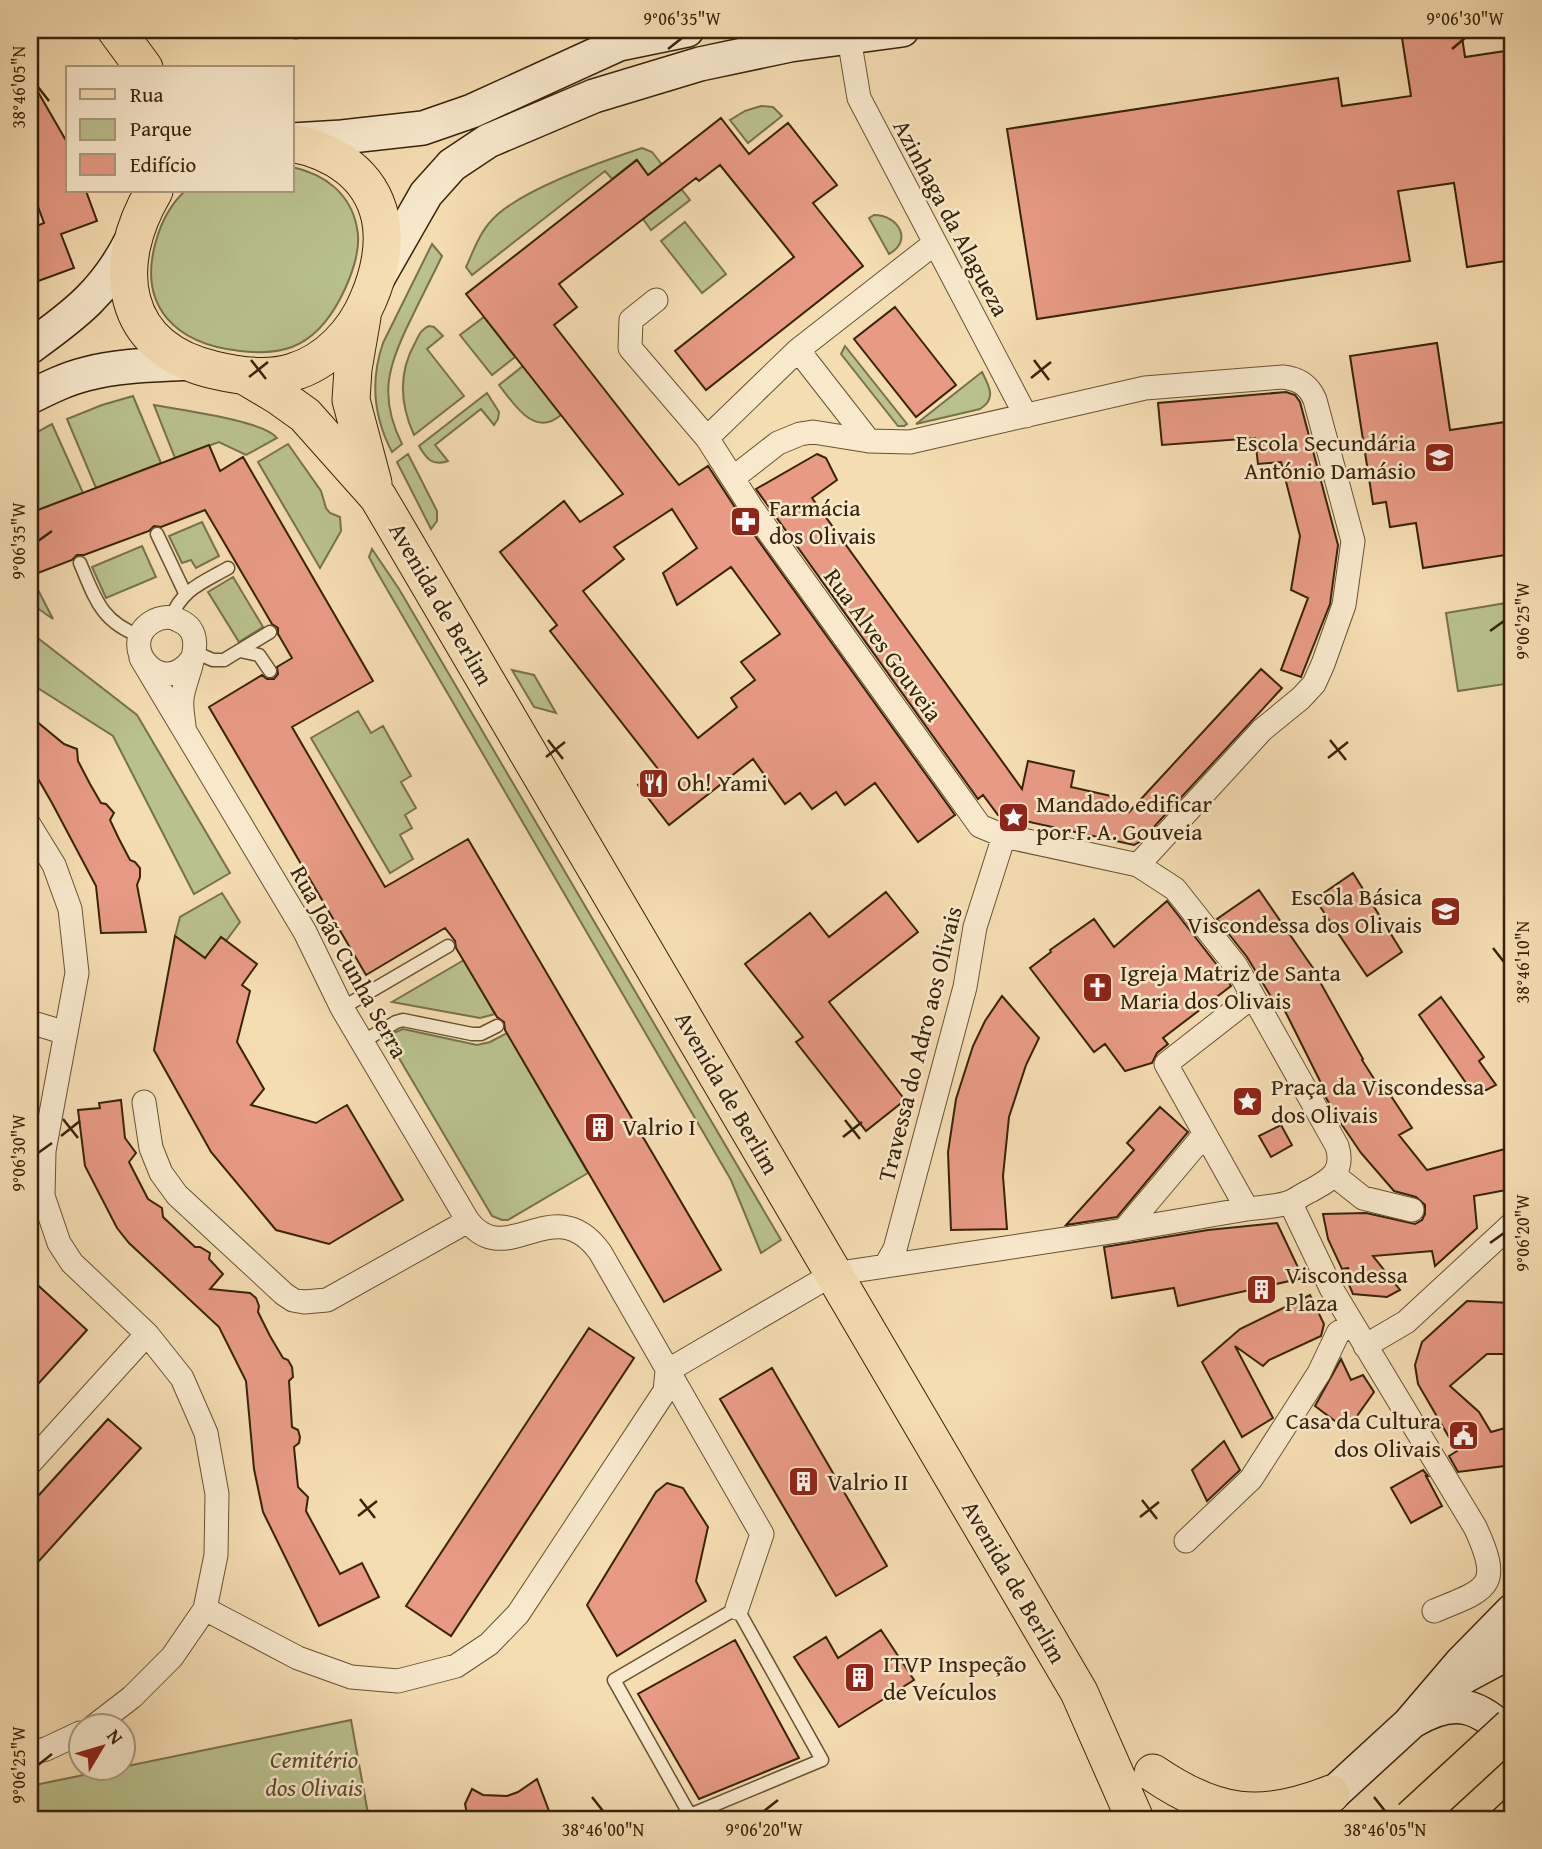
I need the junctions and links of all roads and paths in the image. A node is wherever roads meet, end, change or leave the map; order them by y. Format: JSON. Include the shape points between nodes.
{"nodes":[{"id":1,"x":94,"y":30,"type":"edge"},
{"id":2,"x":116,"y":30,"type":"edge"},
{"id":3,"x":687,"y":30,"type":"edge"},
{"id":4,"x":902,"y":30,"type":"edge"},
{"id":5,"x":849,"y":38,"type":"junction"},
{"id":6,"x":111,"y":66,"type":"edge"},
{"id":7,"x":143,"y":66,"type":"edge"},
{"id":8,"x":294,"y":142,"type":"edge"},
{"id":9,"x":294,"y":142,"type":"edge"},
{"id":10,"x":143,"y":208,"type":"edge"},
{"id":11,"x":935,"y":243,"type":"junction"},
{"id":12,"x":370,"y":297,"type":"junction"},
{"id":13,"x":656,"y":300,"type":"dead end"},
{"id":14,"x":39,"y":333,"type":"edge"},
{"id":15,"x":798,"y":350,"type":"junction"},
{"id":16,"x":191,"y":363,"type":"junction"},
{"id":17,"x":245,"y":376,"type":"junction"},
{"id":18,"x":30,"y":397,"type":"edge"},
{"id":19,"x":1026,"y":416,"type":"junction"},
{"id":20,"x":707,"y":438,"type":"junction"},
{"id":21,"x":869,"y":441,"type":"junction"},
{"id":22,"x":733,"y":478,"type":"junction"},
{"id":23,"x":376,"y":494,"type":"junction"},
{"id":24,"x":157,"y":534,"type":"dead end"},
{"id":25,"x":80,"y":562,"type":"dead end"},
{"id":26,"x":228,"y":568,"type":"dead end"},
{"id":27,"x":185,"y":593,"type":"junction"},
{"id":28,"x":171,"y":618,"type":"junction"},
{"id":29,"x":270,"y":632,"type":"dead end"},
{"id":30,"x":141,"y":647,"type":"junction"},
{"id":31,"x":240,"y":651,"type":"junction"},
{"id":32,"x":193,"y":656,"type":"junction"},
{"id":33,"x":270,"y":671,"type":"dead end"},
{"id":34,"x":184,"y":729,"type":"junction"},
{"id":35,"x":30,"y":826,"type":"edge"},
{"id":36,"x":1004,"y":836,"type":"junction"},
{"id":37,"x":1138,"y":865,"type":"junction"},
{"id":38,"x":448,"y":946,"type":"dead end"},
{"id":39,"x":1253,"y":996,"type":"junction"},
{"id":40,"x":342,"y":1008,"type":"junction"},
{"id":41,"x":30,"y":1022,"type":"edge"},
{"id":42,"x":497,"y":1026,"type":"dead end"},
{"id":43,"x":66,"y":1033,"type":"junction"},
{"id":44,"x":362,"y":1042,"type":"junction"},
{"id":45,"x":144,"y":1102,"type":"dead end"},
{"id":46,"x":1205,"y":1134,"type":"junction"},
{"id":47,"x":1334,"y":1175,"type":"junction"},
{"id":48,"x":1290,"y":1202,"type":"junction"},
{"id":49,"x":1247,"y":1209,"type":"junction"},
{"id":50,"x":1412,"y":1210,"type":"dead end"},
{"id":51,"x":468,"y":1221,"type":"junction"},
{"id":52,"x":1512,"y":1224,"type":"edge"},
{"id":53,"x":1124,"y":1230,"type":"junction"},
{"id":54,"x":886,"y":1265,"type":"junction"},
{"id":55,"x":833,"y":1273,"type":"junction"},
{"id":56,"x":1352,"y":1324,"type":"junction"},
{"id":57,"x":147,"y":1334,"type":"junction"},
{"id":58,"x":1366,"y":1346,"type":"junction"},
{"id":59,"x":667,"y":1371,"type":"junction"},
{"id":60,"x":30,"y":1463,"type":"edge"},
{"id":61,"x":1186,"y":1541,"type":"dead end"},
{"id":62,"x":737,"y":1608,"type":"junction"},
{"id":63,"x":205,"y":1609,"type":"junction"},
{"id":64,"x":1434,"y":1611,"type":"dead end"},
{"id":65,"x":1512,"y":1611,"type":"edge"},
{"id":66,"x":1512,"y":1655,"type":"edge"},
{"id":67,"x":1079,"y":1692,"type":"junction"},
{"id":68,"x":1436,"y":1693,"type":"junction"},
{"id":69,"x":112,"y":1713,"type":"edge"},
{"id":70,"x":1409,"y":1724,"type":"junction"},
{"id":71,"x":1512,"y":1727,"type":"edge"},
{"id":72,"x":1512,"y":1739,"type":"edge"},
{"id":73,"x":66,"y":1740,"type":"edge"},
{"id":74,"x":30,"y":1753,"type":"edge"},
{"id":75,"x":1512,"y":1766,"type":"edge"},
{"id":76,"x":1153,"y":1773,"type":"junction"},
{"id":77,"x":1318,"y":1807,"type":"edge"},
{"id":78,"x":1135,"y":1819,"type":"edge"},
{"id":79,"x":1183,"y":1819,"type":"edge"},
{"id":80,"x":1412,"y":1819,"type":"edge"},
{"id":81,"x":1455,"y":1819,"type":"edge"}],
"edges":[{"from":1,"to":6,"type":"main road"},
{"from":2,"to":7,"type":"main road"},
{"from":3,"to":8,"type":"main road","via":[[630,40],[435,124]]},
{"from":4,"to":5,"type":"main road"},
{"from":5,"to":11,"type":"street","name":"Azinhaga da Alagueza","via":[[859,98]]},
{"from":5,"to":12,"type":"main road","via":[[768,49],[634,82],[488,141],[452,165],[426,194]]},
{"from":9,"to":12,"type":"main road","name":"Avenida de Berlim","via":[[338,158],[353,170],[377,204],[381,255]]},
{"from":10,"to":14,"type":"main road","via":[[119,265],[105,284]]},
{"from":10,"to":16,"type":"main road","via":[[129,293],[152,337]]},
{"from":11,"to":15,"type":"street"},
{"from":11,"to":19,"type":"street","name":"Azinhaga da Alagueza"},
{"from":12,"to":17,"type":"main road","via":[[336,346],[308,366],[293,372]]},
{"from":12,"to":23,"type":"main road","name":"Avenida de Berlim","via":[[352,369],[351,400]]},
{"from":13,"to":20,"type":"street","name":"Rua Alves Gouveia","via":[[631,320],[630,348]]},
{"from":15,"to":20,"type":"street"},
{"from":15,"to":21,"type":"street"},
{"from":16,"to":17,"type":"main road"},
{"from":16,"to":18,"type":"main road","via":[[86,374]]},
{"from":17,"to":23,"type":"main road","name":"Avenida de Berlim","via":[[305,415]]},
{"from":19,"to":21,"type":"street","via":[[910,442]]},
{"from":19,"to":37,"type":"street","via":[[1145,388],[1283,377],[1303,383],[1315,400],[1353,541],[1344,605],[1314,684],[1262,730]]},
{"from":20,"to":22,"type":"street","name":"Rua Alves Gouveia"},
{"from":21,"to":22,"type":"street","via":[[800,434],[778,443]]},
{"from":22,"to":36,"type":"street","name":"Rua Alves Gouveia","via":[[980,826]]},
{"from":23,"to":55,"type":"main road","name":"Avenida de Berlim"},
{"from":24,"to":27,"type":"lane"},
{"from":25,"to":30,"type":"lane","via":[[102,611]]},
{"from":26,"to":27,"type":"lane"},
{"from":27,"to":28,"type":"lane"},
{"from":28,"to":30,"type":"street","via":[[150,622]]},
{"from":28,"to":32,"type":"street","via":[[194,636]]},
{"from":29,"to":31,"type":"lane"},
{"from":30,"to":32,"type":"street","via":[[152,670],[166,674],[181,670]]},
{"from":30,"to":34,"type":"street","name":"Rua João Cunha Serra"},
{"from":31,"to":32,"type":"lane","via":[[218,661]]},
{"from":31,"to":33,"type":"lane","via":[[259,655]]},
{"from":32,"to":34,"type":"street","name":"Rua João Cunha Serra","via":[[182,698]]},
{"from":34,"to":40,"type":"street","name":"Rua João Cunha Serra","via":[[311,943]]},
{"from":35,"to":43,"type":"street","via":[[54,865],[70,909],[78,973]]},
{"from":36,"to":37,"type":"street","name":"Rua Alves Gouveia"},
{"from":36,"to":54,"type":"street","name":"Travessa do Adro aos Olivais","via":[[975,927],[965,987],[895,1249]]},
{"from":37,"to":39,"type":"street","via":[[1166,881],[1182,897],[1236,966]]},
{"from":38,"to":40,"type":"lane"},
{"from":39,"to":46,"type":"street","via":[[1166,1064]]},
{"from":39,"to":47,"type":"street","via":[[1337,1146],[1339,1166]]},
{"from":40,"to":44,"type":"street","name":"Rua João Cunha Serra"},
{"from":41,"to":43,"type":"street"},
{"from":42,"to":44,"type":"lane","via":[[472,1034],[403,1020]]},
{"from":43,"to":57,"type":"street","via":[[44,1151],[43,1196],[72,1263]]},
{"from":44,"to":51,"type":"street","name":"Rua João Cunha Serra"},
{"from":45,"to":51,"type":"street","via":[[151,1148],[168,1184],[187,1207],[293,1300],[327,1300]]},
{"from":46,"to":49,"type":"street"},
{"from":46,"to":53,"type":"street"},
{"from":47,"to":48,"type":"street"},
{"from":47,"to":50,"type":"street","via":[[1363,1198]]},
{"from":48,"to":49,"type":"street"},
{"from":48,"to":56,"type":"street"},
{"from":49,"to":53,"type":"street"},
{"from":51,"to":59,"type":"street","via":[[488,1238],[555,1225],[584,1234],[600,1252]]},
{"from":52,"to":58,"type":"street","via":[[1406,1322]]},
{"from":53,"to":54,"type":"street"},
{"from":54,"to":55,"type":"street"},
{"from":55,"to":59,"type":"street"},
{"from":55,"to":67,"type":"main road","name":"Avenida de Berlim"},
{"from":56,"to":58,"type":"street"},
{"from":56,"to":61,"type":"street","via":[[1338,1333],[1319,1373],[1251,1479]]},
{"from":57,"to":60,"type":"street"},
{"from":57,"to":63,"type":"street","via":[[182,1378],[206,1433],[217,1494],[216,1555]]},
{"from":58,"to":64,"type":"street","via":[[1486,1551],[1489,1579],[1485,1587]]},
{"from":59,"to":62,"type":"street","via":[[762,1534]]},
{"from":59,"to":63,"type":"street","via":[[665,1391],[518,1614],[489,1644],[456,1666],[398,1681],[351,1677],[298,1658]]},
{"from":62,"to":62,"type":"lane","via":[[822,1760],[690,1815],[614,1680]]},
{"from":63,"to":69,"type":"street","via":[[172,1657]]},
{"from":65,"to":68,"type":"main road"},
{"from":66,"to":68,"type":"main road"},
{"from":67,"to":76,"type":"main road","name":"Avenida de Berlim"},
{"from":67,"to":78,"type":"main road","name":"Avenida de Berlim"},
{"from":68,"to":70,"type":"main road"},
{"from":70,"to":72,"type":"main road","via":[[1435,1708],[1464,1707],[1484,1716]]},
{"from":70,"to":77,"type":"main road"},
{"from":71,"to":80,"type":"highway","bridge":true},
{"from":73,"to":74,"type":"street"},
{"from":75,"to":81,"type":"highway"},
{"from":76,"to":77,"type":"main road","via":[[1200,1800],[1235,1810]]},
{"from":76,"to":79,"type":"main road","name":"Avenida de Berlim"}]}
